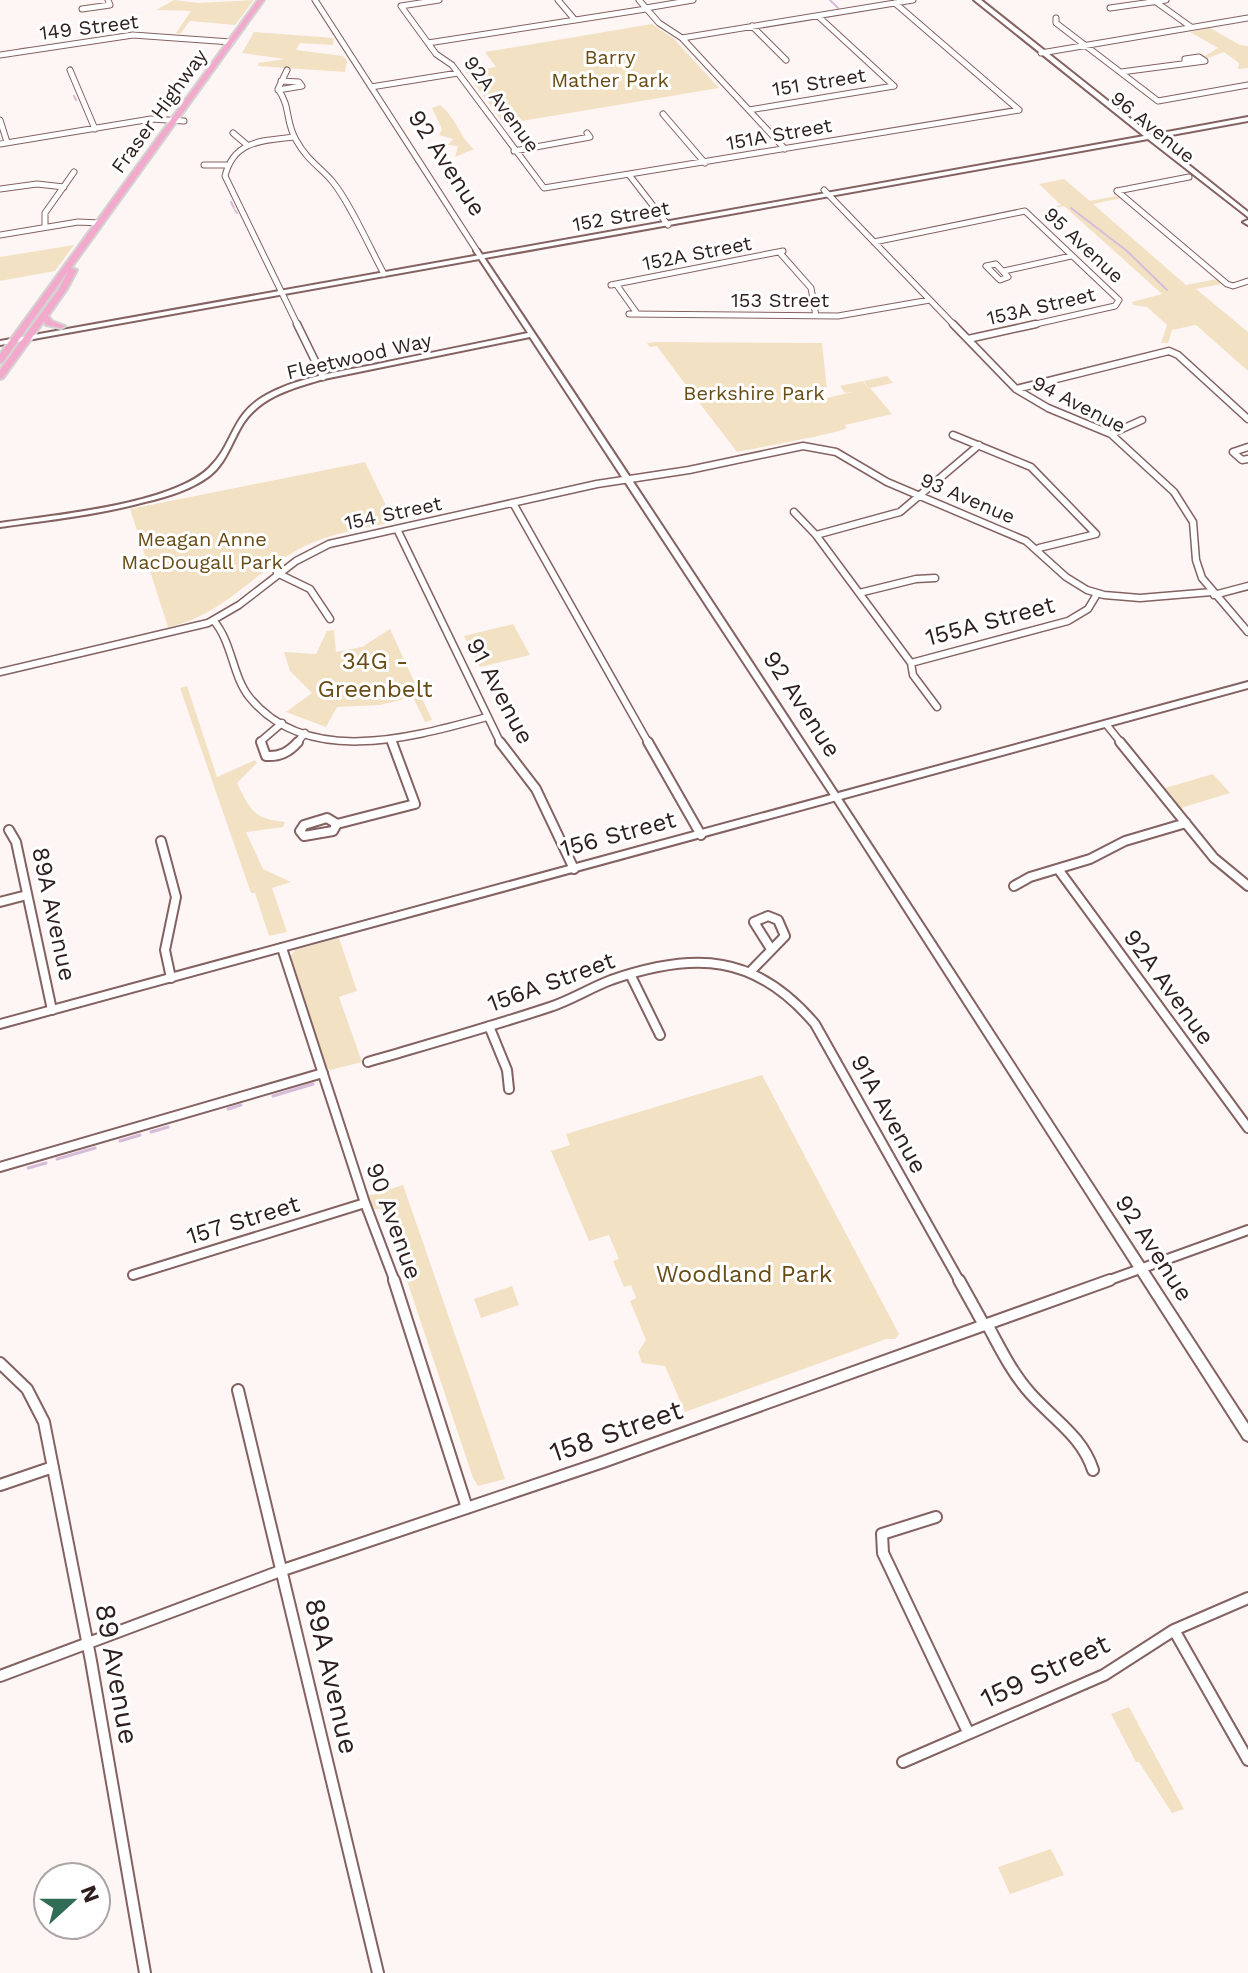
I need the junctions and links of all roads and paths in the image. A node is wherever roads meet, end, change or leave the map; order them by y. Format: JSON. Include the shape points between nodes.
{"nodes":[{"id":1,"x":261,"y":0,"type":"edge"},
{"id":2,"x":315,"y":0,"type":"edge"},
{"id":3,"x":439,"y":0,"type":"edge"},
{"id":4,"x":558,"y":0,"type":"edge"},
{"id":5,"x":639,"y":0,"type":"edge"},
{"id":6,"x":693,"y":0,"type":"edge"},
{"id":7,"x":913,"y":0,"type":"edge"},
{"id":8,"x":977,"y":0,"type":"edge"},
{"id":9,"x":1166,"y":0,"type":"edge"},
{"id":10,"x":1154,"y":1,"type":"edge"},
{"id":11,"x":892,"y":2,"type":"edge"},
{"id":12,"x":109,"y":3,"type":"edge"},
{"id":13,"x":646,"y":8,"type":"junction"},
{"id":14,"x":1110,"y":8,"type":"dead end"},
{"id":15,"x":82,"y":9,"type":"dead end"},
{"id":16,"x":818,"y":16,"type":"junction"},
{"id":17,"x":1056,"y":18,"type":"dead end"},
{"id":18,"x":1248,"y":18,"type":"edge"},
{"id":19,"x":575,"y":20,"type":"junction"},
{"id":20,"x":752,"y":26,"type":"junction"},
{"id":21,"x":1191,"y":27,"type":"junction"},
{"id":22,"x":682,"y":38,"type":"junction"},
{"id":23,"x":231,"y":42,"type":"junction"},
{"id":24,"x":428,"y":43,"type":"junction"},
{"id":25,"x":1084,"y":45,"type":"junction"},
{"id":26,"x":1041,"y":53,"type":"junction"},
{"id":27,"x":0,"y":55,"type":"edge"},
{"id":28,"x":786,"y":60,"type":"dead end"},
{"id":29,"x":1185,"y":62,"type":"dead end"},
{"id":30,"x":70,"y":70,"type":"dead end"},
{"id":31,"x":287,"y":70,"type":"dead end"},
{"id":32,"x":1121,"y":72,"type":"junction"},
{"id":33,"x":458,"y":73,"type":"junction"},
{"id":34,"x":281,"y":81,"type":"junction"},
{"id":35,"x":1248,"y":85,"type":"edge"},
{"id":36,"x":371,"y":87,"type":"junction"},
{"id":37,"x":278,"y":90,"type":"junction"},
{"id":38,"x":749,"y":110,"type":"junction"},
{"id":39,"x":663,"y":114,"type":"dead end"},
{"id":40,"x":1248,"y":116,"type":"edge"},
{"id":41,"x":0,"y":120,"type":"edge"},
{"id":42,"x":179,"y":120,"type":"junction"},
{"id":43,"x":95,"y":129,"type":"junction"},
{"id":44,"x":233,"y":133,"type":"dead end"},
{"id":45,"x":587,"y":133,"type":"dead end"},
{"id":46,"x":1143,"y":136,"type":"junction"},
{"id":47,"x":294,"y":137,"type":"junction"},
{"id":48,"x":7,"y":142,"type":"junction"},
{"id":49,"x":0,"y":144,"type":"edge"},
{"id":50,"x":246,"y":144,"type":"junction"},
{"id":51,"x":785,"y":149,"type":"junction"},
{"id":52,"x":514,"y":151,"type":"junction"},
{"id":53,"x":705,"y":163,"type":"junction"},
{"id":54,"x":204,"y":165,"type":"dead end"},
{"id":55,"x":226,"y":165,"type":"junction"},
{"id":56,"x":74,"y":172,"type":"dead end"},
{"id":57,"x":630,"y":176,"type":"junction"},
{"id":58,"x":1189,"y":177,"type":"junction"},
{"id":59,"x":64,"y":187,"type":"junction"},
{"id":60,"x":544,"y":188,"type":"joint"},
{"id":61,"x":0,"y":189,"type":"edge"},
{"id":62,"x":826,"y":192,"type":"junction"},
{"id":63,"x":1248,"y":215,"type":"edge"},
{"id":64,"x":666,"y":221,"type":"junction"},
{"id":65,"x":100,"y":223,"type":"junction"},
{"id":66,"x":1248,"y":223,"type":"edge"},
{"id":67,"x":45,"y":227,"type":"junction"},
{"id":68,"x":0,"y":235,"type":"edge"},
{"id":69,"x":86,"y":242,"type":"junction"},
{"id":70,"x":874,"y":242,"type":"junction"},
{"id":71,"x":480,"y":254,"type":"junction"},
{"id":72,"x":1071,"y":256,"type":"junction"},
{"id":73,"x":383,"y":271,"type":"junction"},
{"id":74,"x":1004,"y":271,"type":"dead end"},
{"id":75,"x":1248,"y":281,"type":"edge"},
{"id":76,"x":281,"y":290,"type":"junction"},
{"id":77,"x":930,"y":300,"type":"junction"},
{"id":78,"x":1120,"y":303,"type":"joint"},
{"id":79,"x":168,"y":310,"type":"junction"},
{"id":80,"x":632,"y":313,"type":"joint"},
{"id":81,"x":44,"y":316,"type":"junction"},
{"id":82,"x":816,"y":316,"type":"junction"},
{"id":83,"x":61,"y":326,"type":"junction"},
{"id":84,"x":533,"y":334,"type":"junction"},
{"id":85,"x":23,"y":336,"type":"junction"},
{"id":86,"x":0,"y":337,"type":"edge"},
{"id":87,"x":968,"y":339,"type":"junction"},
{"id":88,"x":0,"y":343,"type":"edge"},
{"id":89,"x":1,"y":357,"type":"edge"},
{"id":90,"x":0,"y":376,"type":"edge"},
{"id":91,"x":323,"y":377,"type":"junction"},
{"id":92,"x":1016,"y":389,"type":"junction"},
{"id":93,"x":1248,"y":419,"type":"edge"},
{"id":94,"x":1142,"y":420,"type":"dead end"},
{"id":95,"x":1111,"y":434,"type":"junction"},
{"id":96,"x":953,"y":435,"type":"dead end"},
{"id":97,"x":979,"y":445,"type":"junction"},
{"id":98,"x":817,"y":447,"type":"joint"},
{"id":99,"x":1248,"y":447,"type":"edge"},
{"id":100,"x":1248,"y":459,"type":"edge"},
{"id":101,"x":630,"y":479,"type":"junction"},
{"id":102,"x":922,"y":497,"type":"junction"},
{"id":103,"x":513,"y":503,"type":"junction"},
{"id":104,"x":794,"y":512,"type":"dead end"},
{"id":105,"x":0,"y":525,"type":"edge"},
{"id":106,"x":397,"y":529,"type":"junction"},
{"id":107,"x":816,"y":535,"type":"junction"},
{"id":108,"x":1039,"y":548,"type":"junction"},
{"id":109,"x":277,"y":573,"type":"junction"},
{"id":110,"x":935,"y":578,"type":"dead end"},
{"id":111,"x":1248,"y":586,"type":"edge"},
{"id":112,"x":859,"y":593,"type":"junction"},
{"id":113,"x":1097,"y":594,"type":"junction"},
{"id":114,"x":1213,"y":594,"type":"junction"},
{"id":115,"x":330,"y":619,"type":"dead end"},
{"id":116,"x":214,"y":621,"type":"junction"},
{"id":117,"x":1248,"y":632,"type":"edge"},
{"id":118,"x":911,"y":663,"type":"junction"},
{"id":119,"x":0,"y":672,"type":"edge"},
{"id":120,"x":1248,"y":685,"type":"edge"},
{"id":121,"x":937,"y":707,"type":"dead end"},
{"id":122,"x":487,"y":717,"type":"junction"},
{"id":123,"x":282,"y":723,"type":"junction"},
{"id":124,"x":1106,"y":724,"type":"junction"},
{"id":125,"x":305,"y":733,"type":"junction"},
{"id":126,"x":391,"y":739,"type":"junction"},
{"id":127,"x":837,"y":798,"type":"junction"},
{"id":128,"x":1186,"y":823,"type":"junction"},
{"id":129,"x":337,"y":824,"type":"dead end"},
{"id":130,"x":9,"y":830,"type":"dead end"},
{"id":131,"x":701,"y":835,"type":"junction"},
{"id":132,"x":161,"y":841,"type":"dead end"},
{"id":133,"x":574,"y":869,"type":"junction"},
{"id":134,"x":1058,"y":869,"type":"junction"},
{"id":135,"x":1014,"y":886,"type":"dead end"},
{"id":136,"x":1248,"y":886,"type":"edge"},
{"id":137,"x":27,"y":895,"type":"junction"},
{"id":138,"x":0,"y":902,"type":"edge"},
{"id":139,"x":282,"y":948,"type":"junction"},
{"id":140,"x":771,"y":949,"type":"dead end"},
{"id":141,"x":750,"y":972,"type":"junction"},
{"id":142,"x":630,"y":974,"type":"junction"},
{"id":143,"x":171,"y":978,"type":"junction"},
{"id":144,"x":52,"y":1010,"type":"junction"},
{"id":145,"x":0,"y":1024,"type":"edge"},
{"id":146,"x":489,"y":1026,"type":"junction"},
{"id":147,"x":660,"y":1035,"type":"dead end"},
{"id":148,"x":368,"y":1062,"type":"dead end"},
{"id":149,"x":323,"y":1073,"type":"junction"},
{"id":150,"x":509,"y":1089,"type":"dead end"},
{"id":151,"x":1248,"y":1128,"type":"edge"},
{"id":152,"x":0,"y":1167,"type":"edge"},
{"id":153,"x":365,"y":1203,"type":"junction"},
{"id":154,"x":1248,"y":1230,"type":"edge"},
{"id":155,"x":1142,"y":1268,"type":"junction"},
{"id":156,"x":133,"y":1275,"type":"dead end"},
{"id":157,"x":986,"y":1325,"type":"junction"},
{"id":158,"x":0,"y":1363,"type":"edge"},
{"id":159,"x":238,"y":1390,"type":"dead end"},
{"id":160,"x":1243,"y":1417,"type":"edge"},
{"id":161,"x":1248,"y":1435,"type":"edge"},
{"id":162,"x":53,"y":1467,"type":"junction"},
{"id":163,"x":1093,"y":1470,"type":"dead end"},
{"id":164,"x":0,"y":1485,"type":"edge"},
{"id":165,"x":467,"y":1508,"type":"junction"},
{"id":166,"x":936,"y":1517,"type":"dead end"},
{"id":167,"x":283,"y":1570,"type":"junction"},
{"id":168,"x":1248,"y":1598,"type":"edge"},
{"id":169,"x":1174,"y":1630,"type":"junction"},
{"id":170,"x":88,"y":1643,"type":"junction"},
{"id":171,"x":0,"y":1676,"type":"edge"},
{"id":172,"x":968,"y":1732,"type":"junction"},
{"id":173,"x":1248,"y":1760,"type":"edge"},
{"id":174,"x":903,"y":1762,"type":"dead end"},
{"id":175,"x":145,"y":1973,"type":"edge"},
{"id":176,"x":378,"y":1973,"type":"edge"}],
"edges":[{"from":1,"to":23,"type":"main road","name":"Fraser Highway"},
{"from":2,"to":36,"type":"street","name":"92 Avenue"},
{"from":3,"to":24,"type":"street","name":"92A Avenue","via":[[401,6]]},
{"from":4,"to":19,"type":"street"},
{"from":5,"to":13,"type":"street"},
{"from":6,"to":13,"type":"street"},
{"from":7,"to":11,"type":"street"},
{"from":8,"to":26,"type":"main road","name":"96 Avenue"},
{"from":9,"to":10,"type":"street"},
{"from":10,"to":14,"type":"street"},
{"from":10,"to":21,"type":"street"},
{"from":11,"to":16,"type":"street"},
{"from":11,"to":51,"type":"street","name":"151A Street","via":[[1019,110]]},
{"from":12,"to":15,"type":"street"},
{"from":13,"to":19,"type":"street"},
{"from":13,"to":22,"type":"street"},
{"from":16,"to":20,"type":"street"},
{"from":16,"to":38,"type":"street","name":"151 Street","via":[[894,86]]},
{"from":17,"to":25,"type":"street"},
{"from":18,"to":21,"type":"street"},
{"from":19,"to":24,"type":"street"},
{"from":20,"to":22,"type":"street"},
{"from":20,"to":28,"type":"street"},
{"from":21,"to":25,"type":"street"},
{"from":22,"to":38,"type":"street"},
{"from":23,"to":27,"type":"street","name":"149 Street","via":[[133,35]]},
{"from":23,"to":42,"type":"main road","name":"Fraser Highway"},
{"from":24,"to":33,"type":"street","name":"92A Avenue"},
{"from":25,"to":26,"type":"street"},
{"from":25,"to":32,"type":"street"},
{"from":26,"to":46,"type":"main road","name":"96 Avenue"},
{"from":29,"to":32,"type":"street"},
{"from":30,"to":43,"type":"street"},
{"from":31,"to":34,"type":"street"},
{"from":32,"to":35,"type":"street","via":[[1161,101]]},
{"from":33,"to":36,"type":"street"},
{"from":33,"to":52,"type":"street","name":"92A Avenue"},
{"from":34,"to":37,"type":"street"},
{"from":34,"to":37,"type":"street","via":[[302,86]]},
{"from":36,"to":71,"type":"street","name":"92 Avenue"},
{"from":37,"to":47,"type":"street","via":[[288,103],[287,121]]},
{"from":38,"to":51,"type":"street"},
{"from":39,"to":53,"type":"street"},
{"from":40,"to":46,"type":"main road","name":"152 Street"},
{"from":41,"to":48,"type":"street"},
{"from":42,"to":43,"type":"street"},
{"from":42,"to":65,"type":"main road","name":"Fraser Highway"},
{"from":43,"to":48,"type":"street"},
{"from":44,"to":50,"type":"street"},
{"from":45,"to":52,"type":"street","via":[[590,137]]},
{"from":46,"to":58,"type":"main road","name":"96 Avenue"},
{"from":46,"to":62,"type":"main road","name":"152 Street"},
{"from":46,"to":63,"type":"main road","name":"96 Avenue"},
{"from":47,"to":50,"type":"street"},
{"from":47,"to":73,"type":"street","via":[[310,163],[333,182]]},
{"from":48,"to":49,"type":"street"},
{"from":50,"to":55,"type":"street","via":[[230,154]]},
{"from":51,"to":53,"type":"street","name":"151A Street"},
{"from":52,"to":60,"type":"street","name":"92A Avenue"},
{"from":53,"to":57,"type":"street","name":"151A Street"},
{"from":54,"to":55,"type":"street"},
{"from":55,"to":76,"type":"street","via":[[225,176]]},
{"from":56,"to":59,"type":"street"},
{"from":57,"to":60,"type":"street","name":"151A Street"},
{"from":57,"to":64,"type":"street"},
{"from":58,"to":66,"type":"main road","name":"96 Avenue"},
{"from":58,"to":75,"type":"street","via":[[1117,191],[1233,286]]},
{"from":59,"to":61,"type":"street"},
{"from":59,"to":67,"type":"street","via":[[45,213]]},
{"from":62,"to":64,"type":"main road","name":"152 Street"},
{"from":62,"to":70,"type":"street","name":"94 Avenue"},
{"from":64,"to":71,"type":"main road","name":"152 Street"},
{"from":65,"to":67,"type":"street"},
{"from":65,"to":69,"type":"main road","name":"Fraser Highway"},
{"from":67,"to":68,"type":"street"},
{"from":69,"to":81,"type":"main road","name":"Fraser Highway"},
{"from":69,"to":85,"type":"main road","name":"Fraser Highway"},
{"from":70,"to":72,"type":"street","name":"95 Avenue","via":[[1025,211]]},
{"from":70,"to":77,"type":"street","name":"94 Avenue"},
{"from":71,"to":73,"type":"main road","name":"152 Street"},
{"from":71,"to":84,"type":"street","name":"92 Avenue"},
{"from":72,"to":74,"type":"street"},
{"from":72,"to":78,"type":"street","name":"95 Avenue"},
{"from":73,"to":76,"type":"main road","name":"152 Street"},
{"from":76,"to":79,"type":"main road","name":"152 Street"},
{"from":76,"to":91,"type":"street"},
{"from":77,"to":82,"type":"street","name":"153 Street","via":[[846,316]]},
{"from":77,"to":87,"type":"street","name":"94 Avenue"},
{"from":78,"to":87,"type":"street","name":"153A Street"},
{"from":79,"to":83,"type":"main road","name":"152 Street"},
{"from":79,"to":85,"type":"main road","name":"152 Street"},
{"from":80,"to":82,"type":"street","name":"153 Street"},
{"from":80,"to":82,"type":"street","name":"152A Street","via":[[613,285],[782,252],[811,288]]},
{"from":81,"to":83,"type":"main road"},
{"from":81,"to":85,"type":"main road","name":"Fraser Highway"},
{"from":83,"to":85,"type":"main road","name":"152 Street"},
{"from":84,"to":91,"type":"street","name":"Fleetwood Way"},
{"from":84,"to":101,"type":"street","name":"92 Avenue"},
{"from":85,"to":86,"type":"main road","name":"152 Street"},
{"from":85,"to":88,"type":"main road","name":"152 Street"},
{"from":85,"to":89,"type":"main road","name":"Fraser Highway"},
{"from":85,"to":90,"type":"main road","name":"Fraser Highway"},
{"from":87,"to":92,"type":"street","name":"94 Avenue"},
{"from":91,"to":105,"type":"street","name":"Fleetwood Way","via":[[260,402],[241,422],[218,465],[180,490]]},
{"from":92,"to":93,"type":"street","via":[[1169,351]]},
{"from":92,"to":95,"type":"street","name":"94 Avenue"},
{"from":94,"to":95,"type":"street"},
{"from":95,"to":114,"type":"street","name":"94 Avenue","via":[[1186,509],[1196,534],[1196,560]]},
{"from":96,"to":97,"type":"street"},
{"from":97,"to":102,"type":"street"},
{"from":97,"to":108,"type":"street","via":[[1042,476],[1096,534]]},
{"from":98,"to":101,"type":"street","name":"154 Street","via":[[789,447]]},
{"from":98,"to":102,"type":"street","name":"93 Avenue","via":[[845,455],[875,476]]},
{"from":99,"to":100,"type":"street","via":[[1233,452]]},
{"from":101,"to":103,"type":"street","name":"154 Street"},
{"from":101,"to":127,"type":"street","name":"92 Avenue"},
{"from":102,"to":107,"type":"street","via":[[890,516]]},
{"from":102,"to":108,"type":"street","name":"93 Avenue"},
{"from":103,"to":106,"type":"street","name":"154 Street"},
{"from":103,"to":131,"type":"street"},
{"from":104,"to":107,"type":"street"},
{"from":106,"to":109,"type":"street","name":"154 Street","via":[[321,546]]},
{"from":106,"to":122,"type":"street","name":"91 Avenue"},
{"from":107,"to":112,"type":"street"},
{"from":108,"to":113,"type":"street","name":"93 Avenue","via":[[1068,580]]},
{"from":109,"to":115,"type":"street","via":[[312,589]]},
{"from":109,"to":116,"type":"street","name":"154 Street"},
{"from":110,"to":112,"type":"street"},
{"from":111,"to":114,"type":"street"},
{"from":112,"to":118,"type":"street"},
{"from":113,"to":114,"type":"street"},
{"from":113,"to":118,"type":"street","name":"155A Street","via":[[1074,619]]},
{"from":114,"to":117,"type":"street","name":"94 Avenue"},
{"from":116,"to":119,"type":"street","name":"154 Street"},
{"from":116,"to":123,"type":"street","via":[[247,694]]},
{"from":118,"to":121,"type":"street","via":[[913,675]]},
{"from":120,"to":124,"type":"main road","name":"156 Street"},
{"from":122,"to":126,"type":"street"},
{"from":122,"to":133,"type":"street","name":"91 Avenue","via":[[536,789]]},
{"from":123,"to":125,"type":"street"},
{"from":123,"to":125,"type":"street","via":[[261,741],[266,756],[290,752]]},
{"from":124,"to":127,"type":"main road","name":"156 Street"},
{"from":124,"to":128,"type":"street"},
{"from":125,"to":126,"type":"street","via":[[342,740]]},
{"from":126,"to":129,"type":"street","via":[[415,804]]},
{"from":127,"to":131,"type":"main road","name":"156 Street"},
{"from":127,"to":155,"type":"street","name":"92 Avenue"},
{"from":128,"to":134,"type":"street"},
{"from":128,"to":136,"type":"street","via":[[1220,864]]},
{"from":130,"to":137,"type":"street","name":"89A Avenue"},
{"from":131,"to":133,"type":"main road","name":"156 Street"},
{"from":132,"to":143,"type":"street","via":[[176,897],[165,950]]},
{"from":133,"to":139,"type":"main road","name":"156 Street"},
{"from":134,"to":135,"type":"street"},
{"from":134,"to":151,"type":"street","name":"92A Avenue"},
{"from":137,"to":138,"type":"street"},
{"from":137,"to":144,"type":"street","name":"89A Avenue"},
{"from":139,"to":143,"type":"main road","name":"156 Street"},
{"from":139,"to":149,"type":"street","name":"90 Avenue"},
{"from":140,"to":141,"type":"street"},
{"from":141,"to":142,"type":"street","name":"156A Street","via":[[691,961]]},
{"from":141,"to":157,"type":"street","name":"91A Avenue","via":[[789,995],[815,1024]]},
{"from":142,"to":146,"type":"street","name":"156A Street"},
{"from":142,"to":147,"type":"street"},
{"from":143,"to":144,"type":"main road","name":"156 Street"},
{"from":144,"to":145,"type":"main road","name":"156 Street"},
{"from":146,"to":148,"type":"street","name":"156A Street"},
{"from":146,"to":150,"type":"street"},
{"from":149,"to":152,"type":"street"},
{"from":149,"to":153,"type":"street","name":"90 Avenue"},
{"from":153,"to":156,"type":"street","name":"157 Street"},
{"from":153,"to":165,"type":"street","name":"90 Avenue","via":[[383,1244]]},
{"from":154,"to":155,"type":"street","name":"158 Street"},
{"from":155,"to":157,"type":"street","name":"158 Street"},
{"from":155,"to":160,"type":"street","name":"92 Avenue"},
{"from":157,"to":163,"type":"street","name":"91A Avenue","via":[[1021,1383],[1077,1441]]},
{"from":157,"to":165,"type":"street","name":"158 Street"},
{"from":158,"to":162,"type":"street","name":"89 Avenue","via":[[41,1411]]},
{"from":159,"to":167,"type":"street","name":"89A Avenue"},
{"from":160,"to":161,"type":"street","name":"92 Avenue"},
{"from":162,"to":164,"type":"street"},
{"from":162,"to":170,"type":"street","name":"89 Avenue"},
{"from":165,"to":167,"type":"street","name":"158 Street"},
{"from":166,"to":172,"type":"street","via":[[882,1534],[883,1553]]},
{"from":167,"to":170,"type":"street","name":"158 Street"},
{"from":167,"to":176,"type":"street","name":"89A Avenue"},
{"from":168,"to":169,"type":"street","name":"159 Street"},
{"from":169,"to":172,"type":"street","name":"159 Street","via":[[1104,1675]]},
{"from":169,"to":173,"type":"street"},
{"from":170,"to":171,"type":"street","name":"158 Street"},
{"from":170,"to":175,"type":"street","name":"89 Avenue"},
{"from":172,"to":174,"type":"street","name":"159 Street"}]}
